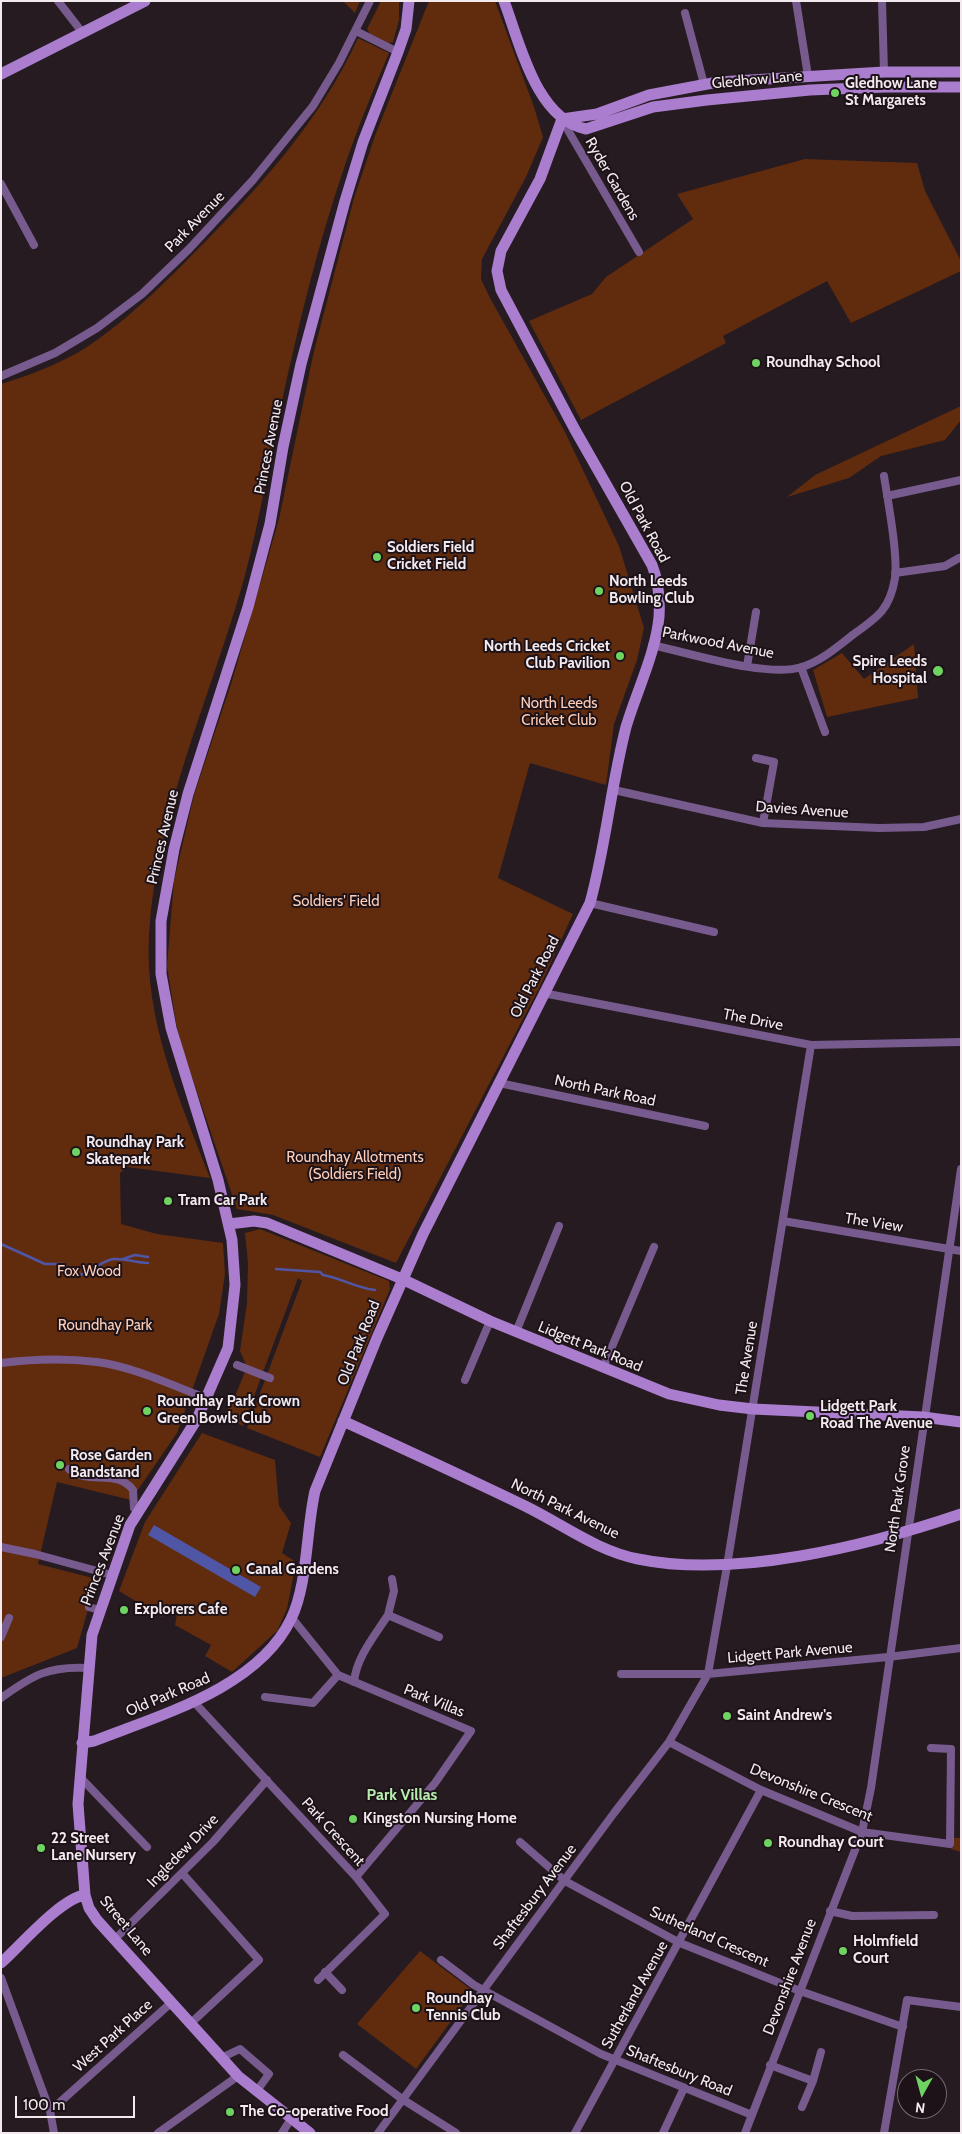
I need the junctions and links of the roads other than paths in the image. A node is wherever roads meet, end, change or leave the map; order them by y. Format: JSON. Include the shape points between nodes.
{"nodes":[{"id":1,"x":58,"y":1,"type":"edge"},
{"id":2,"x":145,"y":1,"type":"edge"},
{"id":3,"x":370,"y":1,"type":"edge"},
{"id":4,"x":409,"y":1,"type":"edge"},
{"id":5,"x":504,"y":1,"type":"edge"},
{"id":6,"x":796,"y":1,"type":"edge"},
{"id":7,"x":882,"y":1,"type":"edge"},
{"id":8,"x":685,"y":13,"type":"dead end"},
{"id":9,"x":356,"y":31,"type":"junction"},
{"id":10,"x":82,"y":32,"type":"junction"},
{"id":11,"x":398,"y":52,"type":"junction"},
{"id":12,"x":880,"y":72,"type":"junction"},
{"id":13,"x":961,"y":72,"type":"edge"},
{"id":14,"x":1,"y":74,"type":"edge"},
{"id":15,"x":808,"y":76,"type":"junction"},
{"id":16,"x":718,"y":82,"type":"junction"},
{"id":17,"x":704,"y":84,"type":"junction"},
{"id":18,"x":876,"y":87,"type":"junction"},
{"id":19,"x":961,"y":87,"type":"edge"},
{"id":20,"x":649,"y":94,"type":"junction"},
{"id":21,"x":721,"y":99,"type":"junction"},
{"id":22,"x":653,"y":107,"type":"junction"},
{"id":23,"x":562,"y":119,"type":"junction"},
{"id":24,"x":1,"y":184,"type":"edge"},
{"id":25,"x":34,"y":245,"type":"dead end"},
{"id":26,"x":639,"y":252,"type":"dead end"},
{"id":27,"x":1,"y":376,"type":"edge"},
{"id":28,"x":884,"y":476,"type":"dead end"},
{"id":29,"x":961,"y":480,"type":"edge"},
{"id":30,"x":887,"y":496,"type":"junction"},
{"id":31,"x":959,"y":558,"type":"dead end"},
{"id":32,"x":895,"y":573,"type":"junction"},
{"id":33,"x":756,"y":612,"type":"dead end"},
{"id":34,"x":652,"y":645,"type":"junction"},
{"id":35,"x":747,"y":666,"type":"junction"},
{"id":36,"x":801,"y":667,"type":"junction"},
{"id":37,"x":825,"y":732,"type":"dead end"},
{"id":38,"x":756,"y":758,"type":"dead end"},
{"id":39,"x":614,"y":790,"type":"junction"},
{"id":40,"x":961,"y":819,"type":"edge"},
{"id":41,"x":763,"y":823,"type":"junction"},
{"id":42,"x":590,"y":903,"type":"junction"},
{"id":43,"x":714,"y":932,"type":"dead end"},
{"id":44,"x":543,"y":992,"type":"junction"},
{"id":45,"x":961,"y":1042,"type":"edge"},
{"id":46,"x":811,"y":1045,"type":"junction"},
{"id":47,"x":499,"y":1083,"type":"junction"},
{"id":48,"x":705,"y":1126,"type":"dead end"},
{"id":49,"x":961,"y":1169,"type":"edge"},
{"id":50,"x":783,"y":1221,"type":"junction"},
{"id":51,"x":229,"y":1224,"type":"junction"},
{"id":52,"x":559,"y":1226,"type":"dead end"},
{"id":53,"x":654,"y":1248,"type":"dead end"},
{"id":54,"x":950,"y":1249,"type":"junction"},
{"id":55,"x":961,"y":1251,"type":"edge"},
{"id":56,"x":402,"y":1279,"type":"junction"},
{"id":57,"x":490,"y":1321,"type":"junction"},
{"id":58,"x":516,"y":1332,"type":"junction"},
{"id":59,"x":1,"y":1363,"type":"edge"},
{"id":60,"x":237,"y":1365,"type":"dead end"},
{"id":61,"x":603,"y":1368,"type":"junction"},
{"id":62,"x":270,"y":1378,"type":"dead end"},
{"id":63,"x":465,"y":1380,"type":"dead end"},
{"id":64,"x":206,"y":1398,"type":"junction"},
{"id":65,"x":753,"y":1409,"type":"junction"},
{"id":66,"x":923,"y":1417,"type":"junction"},
{"id":67,"x":343,"y":1421,"type":"junction"},
{"id":68,"x":961,"y":1422,"type":"edge"},
{"id":69,"x":69,"y":1469,"type":"dead end"},
{"id":70,"x":134,"y":1508,"type":"dead end"},
{"id":71,"x":961,"y":1514,"type":"edge"},
{"id":72,"x":908,"y":1532,"type":"junction"},
{"id":73,"x":1,"y":1547,"type":"edge"},
{"id":74,"x":728,"y":1566,"type":"junction"},
{"id":75,"x":112,"y":1574,"type":"junction"},
{"id":76,"x":392,"y":1579,"type":"dead end"},
{"id":77,"x":388,"y":1615,"type":"junction"},
{"id":78,"x":9,"y":1618,"type":"dead end"},
{"id":79,"x":292,"y":1618,"type":"junction"},
{"id":80,"x":1,"y":1637,"type":"edge"},
{"id":81,"x":440,"y":1637,"type":"dead end"},
{"id":82,"x":961,"y":1648,"type":"edge"},
{"id":83,"x":888,"y":1657,"type":"junction"},
{"id":84,"x":88,"y":1668,"type":"junction"},
{"id":85,"x":621,"y":1674,"type":"dead end"},
{"id":86,"x":708,"y":1674,"type":"junction"},
{"id":87,"x":338,"y":1675,"type":"junction"},
{"id":88,"x":354,"y":1682,"type":"junction"},
{"id":89,"x":265,"y":1697,"type":"dead end"},
{"id":90,"x":1,"y":1698,"type":"edge"},
{"id":91,"x":194,"y":1702,"type":"junction"},
{"id":92,"x":669,"y":1742,"type":"junction"},
{"id":93,"x":82,"y":1743,"type":"junction"},
{"id":94,"x":931,"y":1748,"type":"dead end"},
{"id":95,"x":80,"y":1777,"type":"junction"},
{"id":96,"x":267,"y":1780,"type":"junction"},
{"id":97,"x":762,"y":1790,"type":"junction"},
{"id":98,"x":862,"y":1832,"type":"junction"},
{"id":99,"x":520,"y":1842,"type":"dead end"},
{"id":100,"x":147,"y":1847,"type":"dead end"},
{"id":101,"x":182,"y":1873,"type":"junction"},
{"id":102,"x":356,"y":1877,"type":"junction"},
{"id":103,"x":565,"y":1881,"type":"junction"},
{"id":104,"x":85,"y":1895,"type":"junction"},
{"id":105,"x":830,"y":1911,"type":"junction"},
{"id":106,"x":934,"y":1915,"type":"dead end"},
{"id":107,"x":115,"y":1939,"type":"junction"},
{"id":108,"x":680,"y":1943,"type":"junction"},
{"id":109,"x":441,"y":1960,"type":"dead end"},
{"id":110,"x":1,"y":1963,"type":"edge"},
{"id":111,"x":325,"y":1972,"type":"junction"},
{"id":112,"x":1,"y":1978,"type":"edge"},
{"id":113,"x":318,"y":1980,"type":"dead end"},
{"id":114,"x":342,"y":1990,"type":"dead end"},
{"id":115,"x":483,"y":1990,"type":"junction"},
{"id":116,"x":800,"y":1991,"type":"junction"},
{"id":117,"x":172,"y":2002,"type":"junction"},
{"id":118,"x":961,"y":2007,"type":"edge"},
{"id":119,"x":191,"y":2023,"type":"junction"},
{"id":120,"x":903,"y":2027,"type":"junction"},
{"id":121,"x":821,"y":2052,"type":"dead end"},
{"id":122,"x":344,"y":2055,"type":"dead end"},
{"id":123,"x":221,"y":2058,"type":"junction"},
{"id":124,"x":614,"y":2060,"type":"junction"},
{"id":125,"x":770,"y":2065,"type":"junction"},
{"id":126,"x":238,"y":2076,"type":"junction"},
{"id":127,"x":813,"y":2081,"type":"junction"},
{"id":128,"x":684,"y":2088,"type":"junction"},
{"id":129,"x":256,"y":2092,"type":"junction"},
{"id":130,"x":402,"y":2099,"type":"junction"},
{"id":131,"x":802,"y":2108,"type":"dead end"},
{"id":132,"x":50,"y":2111,"type":"junction"},
{"id":133,"x":752,"y":2115,"type":"junction"},
{"id":134,"x":291,"y":2119,"type":"junction"},
{"id":135,"x":54,"y":2133,"type":"edge"},
{"id":136,"x":158,"y":2133,"type":"edge"},
{"id":137,"x":282,"y":2133,"type":"edge"},
{"id":138,"x":310,"y":2133,"type":"edge"},
{"id":139,"x":378,"y":2133,"type":"edge"},
{"id":140,"x":456,"y":2133,"type":"edge"},
{"id":141,"x":575,"y":2133,"type":"edge"},
{"id":142,"x":663,"y":2133,"type":"edge"},
{"id":143,"x":745,"y":2133,"type":"edge"},
{"id":144,"x":884,"y":2133,"type":"edge"}],
"edges":[{"from":1,"to":10,"type":"street"},
{"from":2,"to":10,"type":"street"},
{"from":3,"to":9,"type":"street","name":"Park Avenue"},
{"from":4,"to":11,"type":"street","name":"Princes Avenue","via":[[406,28]]},
{"from":5,"to":23,"type":"street","name":"Gledhow Lane","via":[[531,75],[554,112]]},
{"from":6,"to":15,"type":"street"},
{"from":7,"to":12,"type":"street"},
{"from":8,"to":17,"type":"street"},
{"from":9,"to":11,"type":"street"},
{"from":9,"to":27,"type":"street","name":"Park Avenue","via":[[313,106],[253,180],[189,249],[142,294],[97,328],[55,353]]},
{"from":10,"to":14,"type":"street"},
{"from":11,"to":51,"type":"street","name":"Princes Avenue","via":[[344,201],[301,364],[270,524],[248,607],[188,794],[161,921],[161,974],[171,1028]]},
{"from":12,"to":13,"type":"street","name":"Gledhow Lane"},
{"from":12,"to":15,"type":"street","name":"Gledhow Lane"},
{"from":12,"to":18,"type":"street"},
{"from":15,"to":16,"type":"street","name":"Gledhow Lane"},
{"from":16,"to":17,"type":"street","name":"Gledhow Lane"},
{"from":16,"to":21,"type":"street"},
{"from":17,"to":20,"type":"street","name":"Gledhow Lane"},
{"from":18,"to":19,"type":"street","name":"Gledhow Lane"},
{"from":18,"to":21,"type":"street","name":"Gledhow Lane"},
{"from":20,"to":22,"type":"street"},
{"from":20,"to":23,"type":"street","name":"Gledhow Lane","via":[[597,114]]},
{"from":21,"to":22,"type":"street","name":"Gledhow Lane"},
{"from":22,"to":23,"type":"street","name":"Gledhow Lane","via":[[586,129]]},
{"from":23,"to":26,"type":"street","name":"Ryder Gardens"},
{"from":23,"to":34,"type":"street","name":"Old Park Road","via":[[540,179],[501,251],[497,271],[501,290],[652,565],[659,617]]},
{"from":24,"to":25,"type":"street"},
{"from":28,"to":30,"type":"street","name":"Parkwood Avenue"},
{"from":29,"to":30,"type":"street"},
{"from":30,"to":32,"type":"street","name":"Parkwood Avenue"},
{"from":31,"to":32,"type":"street","via":[[945,566]]},
{"from":32,"to":36,"type":"street","name":"Parkwood Avenue","via":[[891,596],[882,613],[822,658]]},
{"from":33,"to":35,"type":"street"},
{"from":34,"to":35,"type":"street","name":"Parkwood Avenue"},
{"from":34,"to":39,"type":"street","name":"Old Park Road","via":[[627,726]]},
{"from":35,"to":36,"type":"street","name":"Parkwood Avenue"},
{"from":36,"to":37,"type":"street"},
{"from":38,"to":41,"type":"street","via":[[774,762]]},
{"from":39,"to":41,"type":"street","name":"Davies Avenue"},
{"from":39,"to":42,"type":"street","name":"Old Park Road"},
{"from":40,"to":41,"type":"street","name":"Davies Avenue","via":[[924,827],[879,828]]},
{"from":42,"to":43,"type":"street"},
{"from":42,"to":44,"type":"street","name":"Old Park Road"},
{"from":44,"to":46,"type":"street","name":"The Drive"},
{"from":44,"to":47,"type":"street","name":"Old Park Road"},
{"from":45,"to":46,"type":"street","name":"The Drive"},
{"from":46,"to":50,"type":"street","name":"The Avenue"},
{"from":47,"to":48,"type":"street","name":"North Park Road"},
{"from":47,"to":56,"type":"street","name":"Old Park Road"},
{"from":49,"to":54,"type":"street","name":"North Park Grove"},
{"from":50,"to":54,"type":"street","name":"The View"},
{"from":50,"to":65,"type":"street","name":"The Avenue"},
{"from":51,"to":56,"type":"street","name":"Lidgett Park Road","via":[[267,1223]]},
{"from":51,"to":64,"type":"street","name":"Princes Avenue","via":[[235,1285],[230,1342]]},
{"from":52,"to":58,"type":"street"},
{"from":53,"to":61,"type":"street"},
{"from":54,"to":55,"type":"street","name":"The View"},
{"from":54,"to":66,"type":"street","name":"North Park Grove"},
{"from":56,"to":57,"type":"street","name":"Lidgett Park Road"},
{"from":56,"to":67,"type":"street","name":"Old Park Road"},
{"from":57,"to":58,"type":"street","name":"Lidgett Park Road"},
{"from":57,"to":63,"type":"street"},
{"from":58,"to":61,"type":"street","name":"Lidgett Park Road"},
{"from":59,"to":64,"type":"street","via":[[45,1359],[96,1362]]},
{"from":60,"to":62,"type":"street"},
{"from":61,"to":65,"type":"street","name":"Lidgett Park Road","via":[[669,1394]]},
{"from":64,"to":75,"type":"street","name":"Princes Avenue","via":[[188,1434],[130,1525]]},
{"from":65,"to":66,"type":"street","name":"Lidgett Park Road"},
{"from":65,"to":74,"type":"street","name":"The Avenue"},
{"from":66,"to":68,"type":"street","name":"Lidgett Park Road"},
{"from":66,"to":72,"type":"street","name":"North Park Grove"},
{"from":67,"to":74,"type":"street","name":"North Park Avenue","via":[[527,1507],[593,1543],[671,1565]]},
{"from":67,"to":79,"type":"street","name":"Old Park Road","via":[[315,1491]]},
{"from":69,"to":70,"type":"street","via":[[88,1478],[116,1478],[125,1482],[133,1490]]},
{"from":71,"to":72,"type":"street","name":"North Park Avenue"},
{"from":72,"to":74,"type":"street","name":"North Park Avenue","via":[[817,1552]]},
{"from":72,"to":83,"type":"street","name":"North Park Grove"},
{"from":73,"to":75,"type":"street"},
{"from":74,"to":86,"type":"street","name":"The Avenue"},
{"from":75,"to":84,"type":"street","name":"Princes Avenue","via":[[94,1608]]},
{"from":76,"to":77,"type":"street","via":[[392,1604]]},
{"from":77,"to":81,"type":"street"},
{"from":77,"to":88,"type":"street","via":[[361,1659]]},
{"from":78,"to":80,"type":"street"},
{"from":79,"to":87,"type":"street","name":"Park Villas"},
{"from":79,"to":91,"type":"street","name":"Old Park Road","via":[[280,1637],[256,1662],[228,1684]]},
{"from":82,"to":83,"type":"street","name":"Lidgett Park Avenue"},
{"from":83,"to":86,"type":"street","name":"Lidgett Park Avenue"},
{"from":83,"to":98,"type":"street","name":"North Park Grove"},
{"from":84,"to":90,"type":"street","via":[[62,1667],[44,1672]]},
{"from":84,"to":93,"type":"street","name":"Street Lane"},
{"from":85,"to":86,"type":"street","name":"Lidgett Park Avenue"},
{"from":86,"to":92,"type":"street","name":"Shaftesbury Avenue"},
{"from":87,"to":88,"type":"street","name":"Park Villas"},
{"from":87,"to":89,"type":"street","via":[[313,1703]]},
{"from":88,"to":102,"type":"street","name":"Park Villas","via":[[471,1731],[435,1783]]},
{"from":91,"to":93,"type":"street","name":"Old Park Road"},
{"from":91,"to":96,"type":"street","name":"Park Crescent"},
{"from":92,"to":97,"type":"street","name":"Devonshire Crescent"},
{"from":92,"to":103,"type":"street","name":"Shaftesbury Avenue"},
{"from":93,"to":95,"type":"street","name":"Street Lane"},
{"from":94,"to":98,"type":"street","name":"Devonshire Crescent","via":[[951,1749],[950,1844]]},
{"from":95,"to":100,"type":"street"},
{"from":95,"to":104,"type":"street","name":"Street Lane","via":[[78,1804]]},
{"from":96,"to":101,"type":"street","name":"Ingledew Drive"},
{"from":96,"to":102,"type":"street","name":"Park Crescent"},
{"from":97,"to":98,"type":"street","name":"Devonshire Crescent"},
{"from":97,"to":108,"type":"street","name":"Sutherland Avenue"},
{"from":98,"to":105,"type":"street","name":"Devonshire Avenue"},
{"from":99,"to":103,"type":"street","name":"Sutherland Crescent"},
{"from":101,"to":107,"type":"street","name":"Ingledew Drive"},
{"from":101,"to":119,"type":"street","via":[[259,1960]]},
{"from":102,"to":111,"type":"street","name":"Park Crescent","via":[[385,1914]]},
{"from":103,"to":108,"type":"street","name":"Sutherland Crescent"},
{"from":103,"to":115,"type":"street","name":"Shaftesbury Avenue"},
{"from":104,"to":107,"type":"street","name":"Street Lane","via":[[89,1908]]},
{"from":104,"to":110,"type":"street","via":[[64,1904]]},
{"from":105,"to":106,"type":"street","via":[[852,1916]]},
{"from":105,"to":116,"type":"street","name":"Devonshire Avenue"},
{"from":107,"to":117,"type":"street","name":"Street Lane"},
{"from":108,"to":116,"type":"street","name":"Sutherland Crescent"},
{"from":108,"to":124,"type":"street","name":"Sutherland Avenue"},
{"from":109,"to":115,"type":"street","name":"Shaftesbury Road"},
{"from":111,"to":113,"type":"street","name":"Park Crescent"},
{"from":111,"to":114,"type":"street"},
{"from":112,"to":132,"type":"street"},
{"from":115,"to":124,"type":"street","name":"Shaftesbury Road"},
{"from":115,"to":130,"type":"street","name":"Shaftesbury Avenue"},
{"from":116,"to":120,"type":"street","name":"Sutherland Crescent"},
{"from":116,"to":125,"type":"street","name":"Devonshire Avenue"},
{"from":117,"to":119,"type":"street","name":"Street Lane"},
{"from":117,"to":132,"type":"street","name":"West Park Place"},
{"from":118,"to":120,"type":"street","via":[[907,2000]]},
{"from":119,"to":123,"type":"street","name":"Street Lane"},
{"from":120,"to":144,"type":"street"},
{"from":121,"to":127,"type":"street"},
{"from":122,"to":130,"type":"street"},
{"from":123,"to":126,"type":"street","name":"Street Lane"},
{"from":123,"to":129,"type":"street","via":[[240,2049],[269,2074]]},
{"from":124,"to":128,"type":"street","name":"Shaftesbury Road"},
{"from":124,"to":141,"type":"street","name":"Sutherland Avenue"},
{"from":125,"to":127,"type":"street"},
{"from":125,"to":133,"type":"street","name":"Devonshire Avenue"},
{"from":126,"to":129,"type":"street","name":"Street Lane"},
{"from":126,"to":136,"type":"street"},
{"from":127,"to":131,"type":"street"},
{"from":128,"to":133,"type":"street","name":"Shaftesbury Road"},
{"from":128,"to":142,"type":"street"},
{"from":129,"to":134,"type":"street","name":"Street Lane"},
{"from":130,"to":139,"type":"street","name":"Shaftesbury Avenue"},
{"from":130,"to":140,"type":"street"},
{"from":132,"to":135,"type":"street"},
{"from":133,"to":143,"type":"street","name":"Devonshire Avenue"},
{"from":134,"to":137,"type":"street"},
{"from":134,"to":138,"type":"street","name":"Street Lane"}]}
